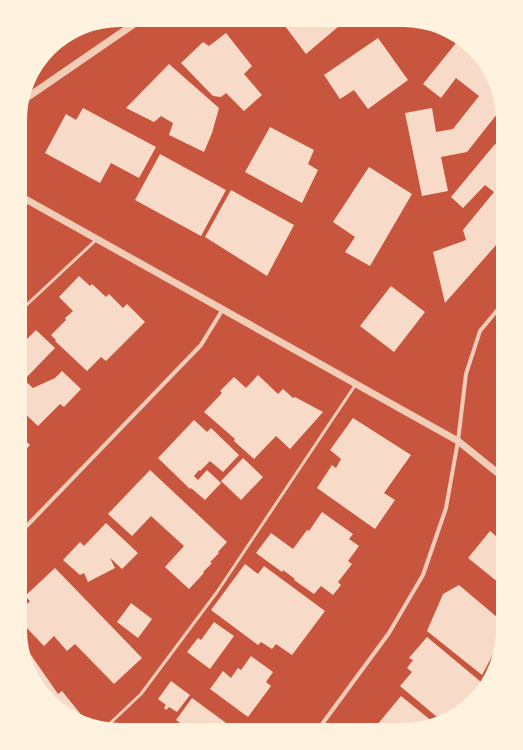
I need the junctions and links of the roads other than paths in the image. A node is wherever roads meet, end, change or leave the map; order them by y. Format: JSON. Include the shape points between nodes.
{"nodes":[{"id":1,"x":131,"y":26,"type":"edge"},
{"id":2,"x":29,"y":97,"type":"edge"},
{"id":3,"x":26,"y":199,"type":"edge"},
{"id":4,"x":97,"y":239,"type":"junction"},
{"id":5,"x":26,"y":304,"type":"edge"},
{"id":6,"x":223,"y":309,"type":"junction"},
{"id":7,"x":497,"y":310,"type":"edge"},
{"id":8,"x":356,"y":384,"type":"junction"},
{"id":9,"x":458,"y":441,"type":"junction"},
{"id":10,"x":497,"y":472,"type":"edge"},
{"id":11,"x":26,"y":527,"type":"edge"},
{"id":12,"x":110,"y":723,"type":"edge"},
{"id":13,"x":322,"y":724,"type":"edge"}],
"edges":[{"from":1,"to":2,"type":"street"},
{"from":3,"to":4,"type":"street"},
{"from":4,"to":5,"type":"lane"},
{"from":4,"to":6,"type":"street"},
{"from":6,"to":8,"type":"street"},
{"from":6,"to":11,"type":"street","via":[[200,345]]},
{"from":7,"to":9,"type":"street","via":[[480,331],[466,374]]},
{"from":8,"to":9,"type":"street"},
{"from":8,"to":12,"type":"lane","via":[[217,592],[141,694]]},
{"from":9,"to":10,"type":"street"},
{"from":9,"to":13,"type":"street","via":[[446,508],[423,575],[389,633]]}]}
